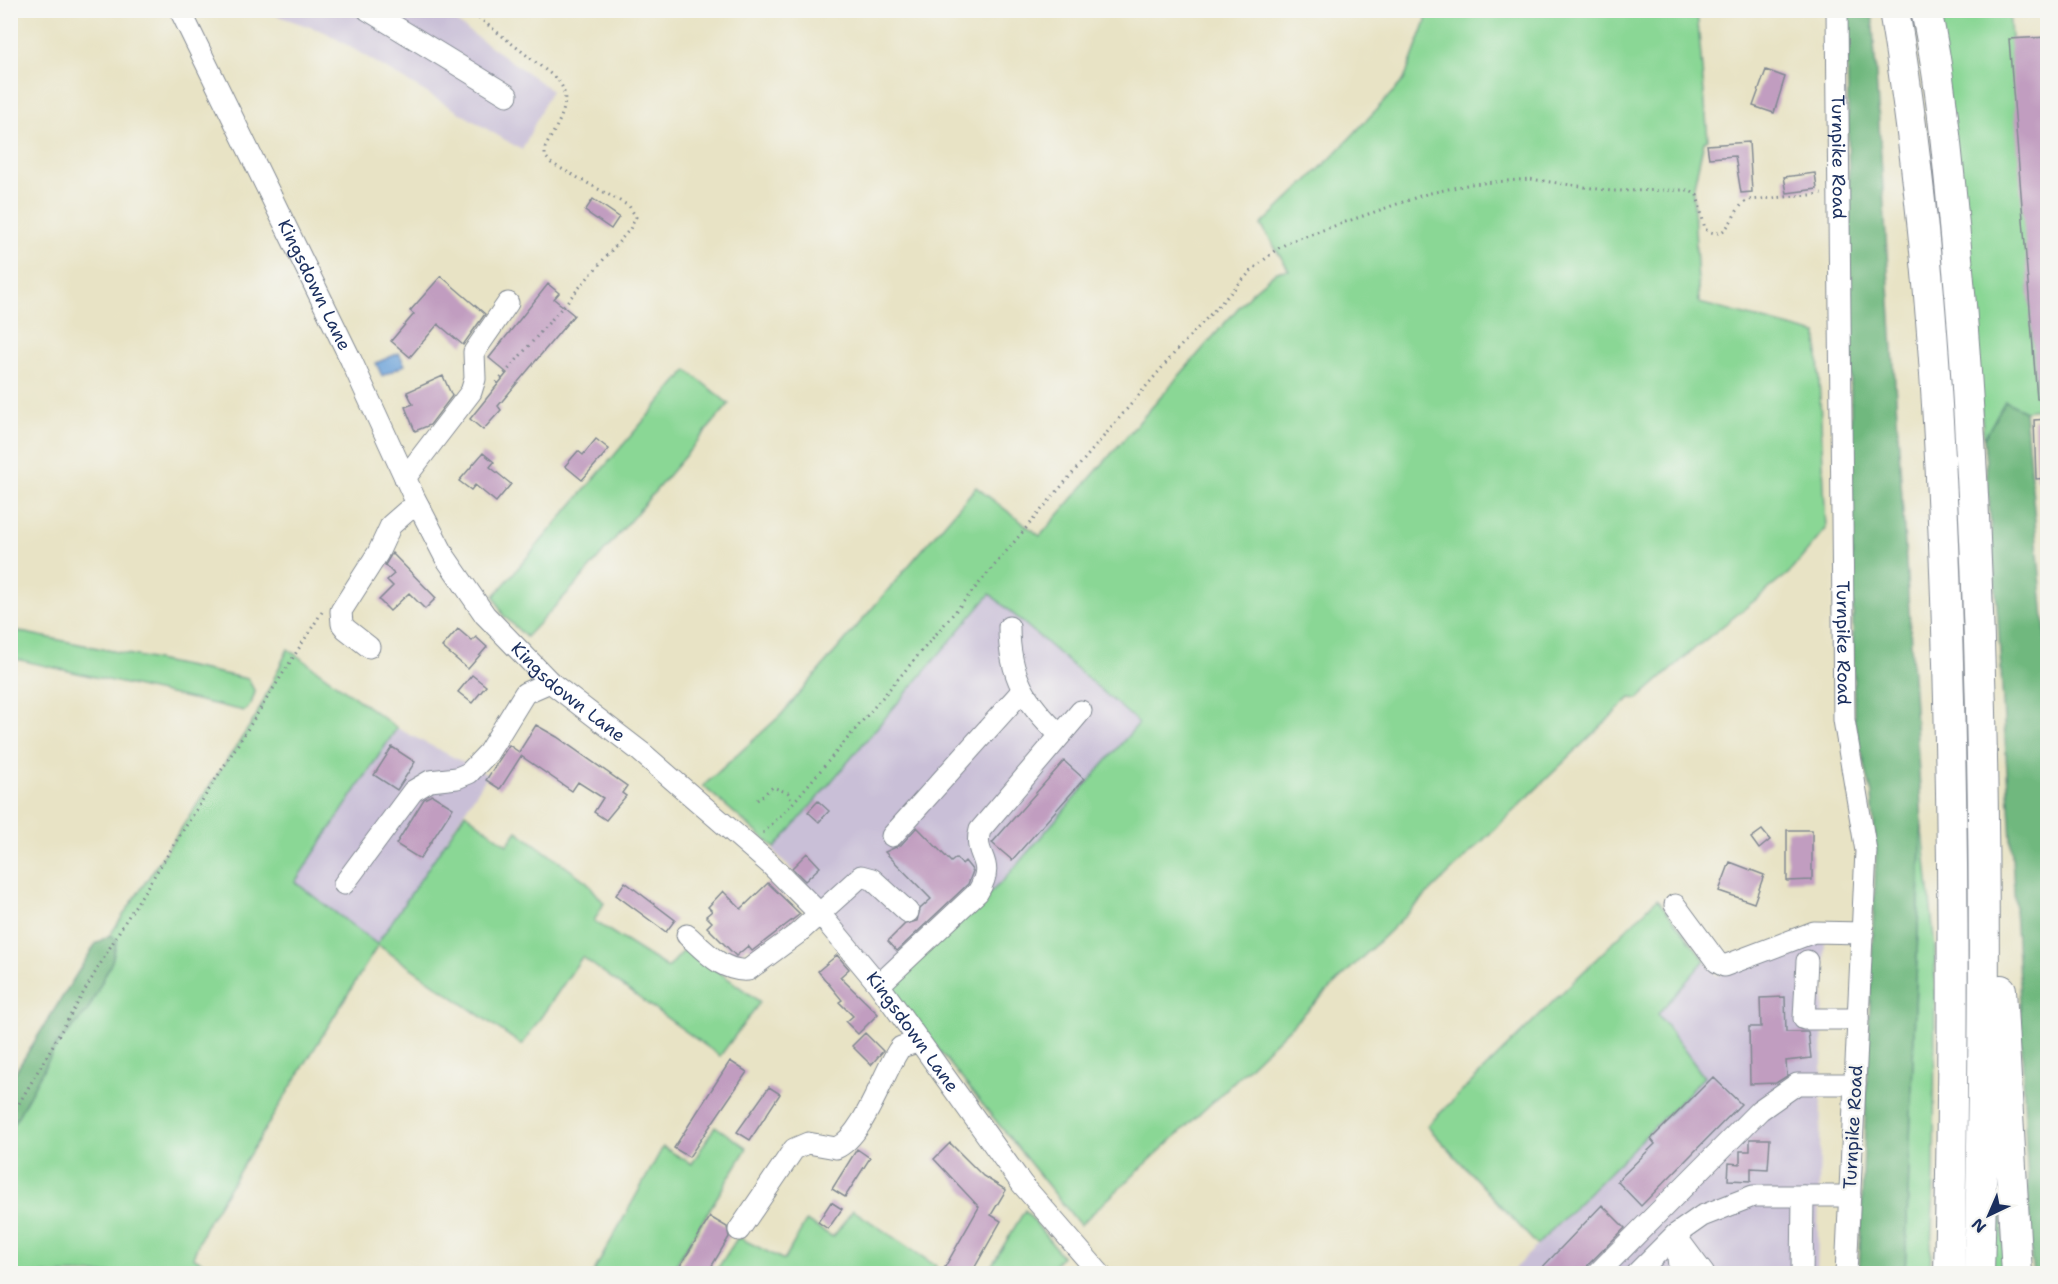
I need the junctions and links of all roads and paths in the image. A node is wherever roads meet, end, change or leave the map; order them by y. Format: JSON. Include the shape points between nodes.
{"nodes":[{"id":1,"x":180,"y":10,"type":"edge"},
{"id":2,"x":368,"y":10,"type":"edge"},
{"id":3,"x":469,"y":10,"type":"edge"},
{"id":4,"x":1837,"y":10,"type":"edge"},
{"id":5,"x":1894,"y":10,"type":"edge"},
{"id":6,"x":1926,"y":10,"type":"edge"},
{"id":7,"x":507,"y":95,"type":"dead end"},
{"id":8,"x":1839,"y":193,"type":"junction"},
{"id":9,"x":508,"y":303,"type":"dead end"},
{"id":10,"x":493,"y":388,"type":"dead end"},
{"id":11,"x":405,"y":478,"type":"junction"},
{"id":12,"x":419,"y":507,"type":"junction"},
{"id":13,"x":324,"y":609,"type":"dead end"},
{"id":14,"x":1008,"y":627,"type":"dead end"},
{"id":15,"x":369,"y":647,"type":"dead end"},
{"id":16,"x":550,"y":682,"type":"junction"},
{"id":17,"x":1022,"y":691,"type":"junction"},
{"id":18,"x":1081,"y":711,"type":"dead end"},
{"id":19,"x":1060,"y":735,"type":"junction"},
{"id":20,"x":1982,"y":754,"type":"junction"},
{"id":21,"x":757,"y":800,"type":"dead end"},
{"id":22,"x":792,"y":804,"type":"junction"},
{"id":23,"x":892,"y":836,"type":"dead end"},
{"id":24,"x":750,"y":846,"type":"junction"},
{"id":25,"x":344,"y":884,"type":"dead end"},
{"id":26,"x":1675,"y":905,"type":"dead end"},
{"id":27,"x":908,"y":912,"type":"dead end"},
{"id":28,"x":820,"y":914,"type":"junction"},
{"id":29,"x":1863,"y":933,"type":"junction"},
{"id":30,"x":687,"y":935,"type":"dead end"},
{"id":31,"x":1807,"y":961,"type":"dead end"},
{"id":32,"x":879,"y":985,"type":"junction"},
{"id":33,"x":1858,"y":1019,"type":"junction"},
{"id":34,"x":918,"y":1042,"type":"junction"},
{"id":35,"x":1855,"y":1084,"type":"junction"},
{"id":36,"x":10,"y":1119,"type":"edge"},
{"id":37,"x":1803,"y":1196,"type":"junction"},
{"id":38,"x":1850,"y":1196,"type":"junction"},
{"id":39,"x":739,"y":1230,"type":"dead end"},
{"id":40,"x":1674,"y":1235,"type":"junction"},
{"id":41,"x":1100,"y":1274,"type":"edge"},
{"id":42,"x":1597,"y":1274,"type":"edge"},
{"id":43,"x":1636,"y":1274,"type":"edge"},
{"id":44,"x":1680,"y":1274,"type":"edge"},
{"id":45,"x":1704,"y":1274,"type":"edge"},
{"id":46,"x":1802,"y":1274,"type":"edge"},
{"id":47,"x":1846,"y":1274,"type":"edge"},
{"id":48,"x":1949,"y":1274,"type":"edge"},
{"id":49,"x":1979,"y":1274,"type":"edge"},
{"id":50,"x":2017,"y":1274,"type":"edge"}],
"edges":[{"from":1,"to":11,"type":"street","name":"Kingsdown Lane"},
{"from":2,"to":7,"type":"street"},
{"from":3,"to":10,"type":"path","via":[[564,88],[566,105],[545,148],[545,156],[629,206],[636,217],[630,229]]},
{"from":4,"to":8,"type":"street","name":"Turnpike Road"},
{"from":5,"to":48,"type":"highway","via":[[1926,254],[1940,418],[1953,811]]},
{"from":6,"to":20,"type":"highway","via":[[1947,149],[1963,318],[1976,538]]},
{"from":8,"to":22,"type":"path","via":[[1748,200],[1738,208],[1726,230],[1718,233],[1705,229],[1696,195],[1688,190],[1612,191],[1508,178],[1426,194],[1291,241],[1251,271],[1177,350]]},
{"from":8,"to":29,"type":"street","name":"Turnpike Road","via":[[1844,720],[1866,852]]},
{"from":9,"to":11,"type":"street","via":[[474,352],[475,379],[471,392]]},
{"from":11,"to":12,"type":"street","name":"Kingsdown Lane"},
{"from":12,"to":15,"type":"street","via":[[407,511],[391,525],[341,611],[342,624]]},
{"from":12,"to":16,"type":"street","name":"Kingsdown Lane","via":[[445,557],[485,615]]},
{"from":13,"to":36,"type":"path","via":[[123,925]]},
{"from":14,"to":17,"type":"street"},
{"from":16,"to":24,"type":"street","name":"Kingsdown Lane","via":[[641,752]]},
{"from":16,"to":25,"type":"street","via":[[525,693],[488,753],[469,773],[430,782],[413,791]]},
{"from":17,"to":19,"type":"street"},
{"from":17,"to":23,"type":"street"},
{"from":18,"to":19,"type":"street"},
{"from":19,"to":32,"type":"street","via":[[980,830],[979,844],[987,865],[986,878],[978,892]]},
{"from":20,"to":49,"type":"highway"},
{"from":20,"to":50,"type":"highway","via":[[1999,953]]},
{"from":21,"to":22,"type":"path","via":[[778,787],[788,793]]},
{"from":22,"to":24,"type":"path"},
{"from":24,"to":28,"type":"street","name":"Kingsdown Lane"},
{"from":26,"to":29,"type":"street","via":[[1724,966],[1814,932]]},
{"from":27,"to":28,"type":"street","via":[[872,879],[861,876]]},
{"from":28,"to":30,"type":"street","via":[[748,970],[723,965]]},
{"from":28,"to":32,"type":"street","name":"Kingsdown Lane"},
{"from":29,"to":33,"type":"street","name":"Turnpike Road"},
{"from":31,"to":33,"type":"street","via":[[1804,1019]]},
{"from":32,"to":34,"type":"street","name":"Kingsdown Lane"},
{"from":33,"to":35,"type":"street","name":"Turnpike Road"},
{"from":34,"to":39,"type":"street","via":[[898,1051],[846,1142],[836,1148],[808,1143],[794,1149]]},
{"from":34,"to":41,"type":"street","name":"Kingsdown Lane","via":[[1022,1185]]},
{"from":35,"to":38,"type":"street","name":"Turnpike Road"},
{"from":35,"to":42,"type":"street","via":[[1797,1084],[1760,1110]]},
{"from":37,"to":38,"type":"street"},
{"from":37,"to":40,"type":"street","via":[[1753,1196],[1702,1216]]},
{"from":37,"to":46,"type":"street"},
{"from":38,"to":47,"type":"street","name":"Turnpike Road"},
{"from":40,"to":43,"type":"street"},
{"from":40,"to":44,"type":"street"},
{"from":40,"to":45,"type":"street"}]}
